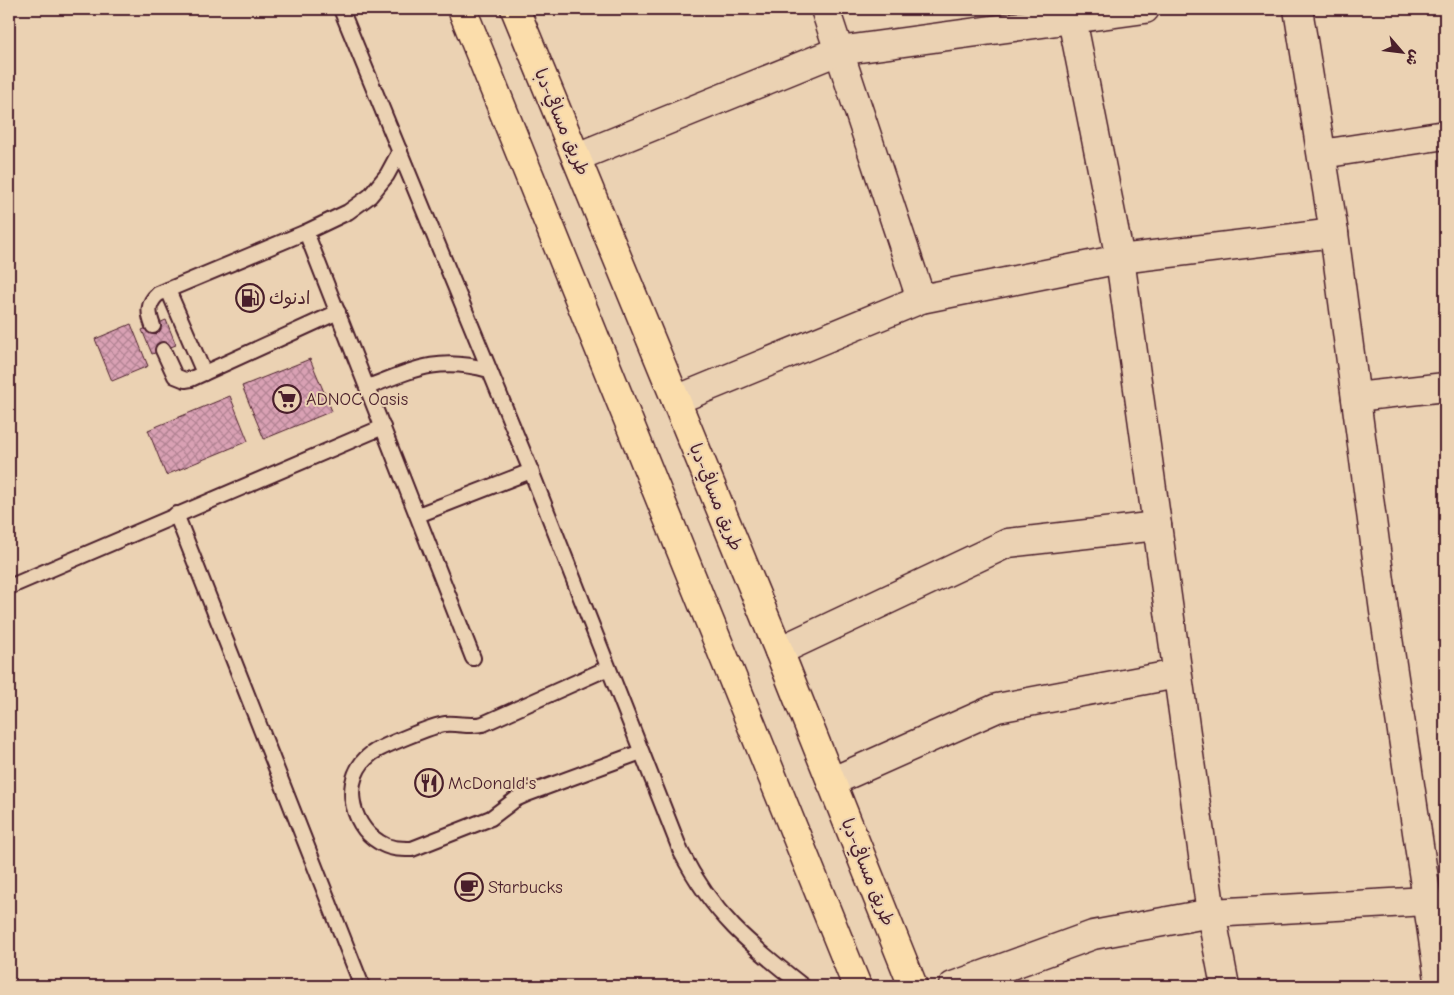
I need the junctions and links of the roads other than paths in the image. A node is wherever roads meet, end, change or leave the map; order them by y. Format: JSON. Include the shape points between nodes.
{"nodes":[{"id":1,"x":341,"y":9,"type":"edge"},
{"id":2,"x":462,"y":9,"type":"edge"},
{"id":3,"x":515,"y":9,"type":"edge"},
{"id":4,"x":825,"y":9,"type":"edge"},
{"id":5,"x":1145,"y":9,"type":"edge"},
{"id":6,"x":1298,"y":9,"type":"edge"},
{"id":7,"x":1072,"y":14,"type":"edge"},
{"id":8,"x":838,"y":51,"type":"junction"},
{"id":9,"x":1445,"y":135,"type":"edge"},
{"id":10,"x":400,"y":151,"type":"junction"},
{"id":11,"x":1322,"y":154,"type":"junction"},
{"id":12,"x":577,"y":157,"type":"junction"},
{"id":13,"x":306,"y":232,"type":"junction"},
{"id":14,"x":1334,"y":233,"type":"junction"},
{"id":15,"x":1120,"y":259,"type":"junction"},
{"id":16,"x":168,"y":290,"type":"junction"},
{"id":17,"x":921,"y":299,"type":"junction"},
{"id":18,"x":338,"y":312,"type":"junction"},
{"id":19,"x":153,"y":326,"type":"dead end"},
{"id":20,"x":163,"y":350,"type":"dead end"},
{"id":21,"x":488,"y":370,"type":"junction"},
{"id":22,"x":204,"y":374,"type":"junction"},
{"id":23,"x":368,"y":387,"type":"junction"},
{"id":24,"x":1445,"y":387,"type":"edge"},
{"id":25,"x":1356,"y":397,"type":"junction"},
{"id":26,"x":676,"y":400,"type":"junction"},
{"id":27,"x":383,"y":427,"type":"junction"},
{"id":28,"x":530,"y":471,"type":"junction"},
{"id":29,"x":176,"y":514,"type":"junction"},
{"id":30,"x":418,"y":515,"type":"junction"},
{"id":31,"x":1157,"y":526,"type":"junction"},
{"id":32,"x":9,"y":587,"type":"edge"},
{"id":33,"x":779,"y":651,"type":"junction"},
{"id":34,"x":473,"y":658,"type":"dead end"},
{"id":35,"x":608,"y":668,"type":"junction"},
{"id":36,"x":1178,"y":674,"type":"junction"},
{"id":37,"x":641,"y":752,"type":"junction"},
{"id":38,"x":831,"y":782,"type":"junction"},
{"id":39,"x":1436,"y":908,"type":"edge"},
{"id":40,"x":1211,"y":913,"type":"junction"},
{"id":41,"x":362,"y":986,"type":"edge"},
{"id":42,"x":803,"y":986,"type":"edge"},
{"id":43,"x":857,"y":986,"type":"edge"},
{"id":44,"x":913,"y":986,"type":"edge"},
{"id":45,"x":954,"y":986,"type":"edge"},
{"id":46,"x":1225,"y":986,"type":"edge"},
{"id":47,"x":1440,"y":986,"type":"edge"}],
"edges":[{"from":1,"to":10,"type":"lane"},
{"from":2,"to":43,"type":"highway"},
{"from":3,"to":12,"type":"highway","name":"طريق مسافي-دبا"},
{"from":4,"to":8,"type":"street"},
{"from":5,"to":7,"type":"street"},
{"from":6,"to":11,"type":"street"},
{"from":7,"to":8,"type":"street"},
{"from":7,"to":15,"type":"street"},
{"from":8,"to":12,"type":"street"},
{"from":8,"to":17,"type":"street"},
{"from":9,"to":11,"type":"street"},
{"from":10,"to":13,"type":"lane","via":[[370,196],[348,212]]},
{"from":10,"to":21,"type":"lane"},
{"from":11,"to":14,"type":"street"},
{"from":12,"to":26,"type":"highway","name":"طريق مسافي-دبا"},
{"from":13,"to":16,"type":"lane"},
{"from":13,"to":18,"type":"lane"},
{"from":14,"to":15,"type":"street"},
{"from":14,"to":25,"type":"street"},
{"from":15,"to":17,"type":"street"},
{"from":15,"to":31,"type":"street"},
{"from":16,"to":19,"type":"lane","via":[[158,294],[150,304],[149,316]]},
{"from":16,"to":22,"type":"lane"},
{"from":17,"to":26,"type":"street"},
{"from":18,"to":22,"type":"lane"},
{"from":18,"to":23,"type":"lane"},
{"from":20,"to":22,"type":"lane","via":[[172,373],[179,379]]},
{"from":21,"to":23,"type":"lane","via":[[455,363],[428,365]]},
{"from":21,"to":28,"type":"lane"},
{"from":23,"to":27,"type":"lane"},
{"from":24,"to":25,"type":"street"},
{"from":25,"to":39,"type":"street","via":[[1384,611]]},
{"from":26,"to":33,"type":"highway","name":"طريق مسافي-دبا"},
{"from":27,"to":29,"type":"lane"},
{"from":27,"to":30,"type":"lane"},
{"from":28,"to":30,"type":"lane"},
{"from":28,"to":35,"type":"lane"},
{"from":29,"to":32,"type":"lane"},
{"from":29,"to":41,"type":"lane"},
{"from":30,"to":34,"type":"lane"},
{"from":31,"to":33,"type":"street","via":[[1008,543]]},
{"from":31,"to":36,"type":"street"},
{"from":33,"to":38,"type":"highway","name":"طريق مسافي-دبا"},
{"from":35,"to":37,"type":"lane"},
{"from":35,"to":37,"type":"lane","via":[[483,724],[471,727],[438,725],[371,753],[353,782],[352,800],[356,816],[379,842],[395,848],[412,849],[491,818],[527,794]]},
{"from":36,"to":38,"type":"street","via":[[997,708]]},
{"from":36,"to":40,"type":"street"},
{"from":37,"to":42,"type":"lane","via":[[681,852],[707,897],[747,941]]},
{"from":38,"to":44,"type":"highway","name":"طريق مسافي-دبا"},
{"from":39,"to":40,"type":"street"},
{"from":39,"to":47,"type":"street"},
{"from":40,"to":45,"type":"street","via":[[1093,935]]},
{"from":40,"to":46,"type":"street"}]}
